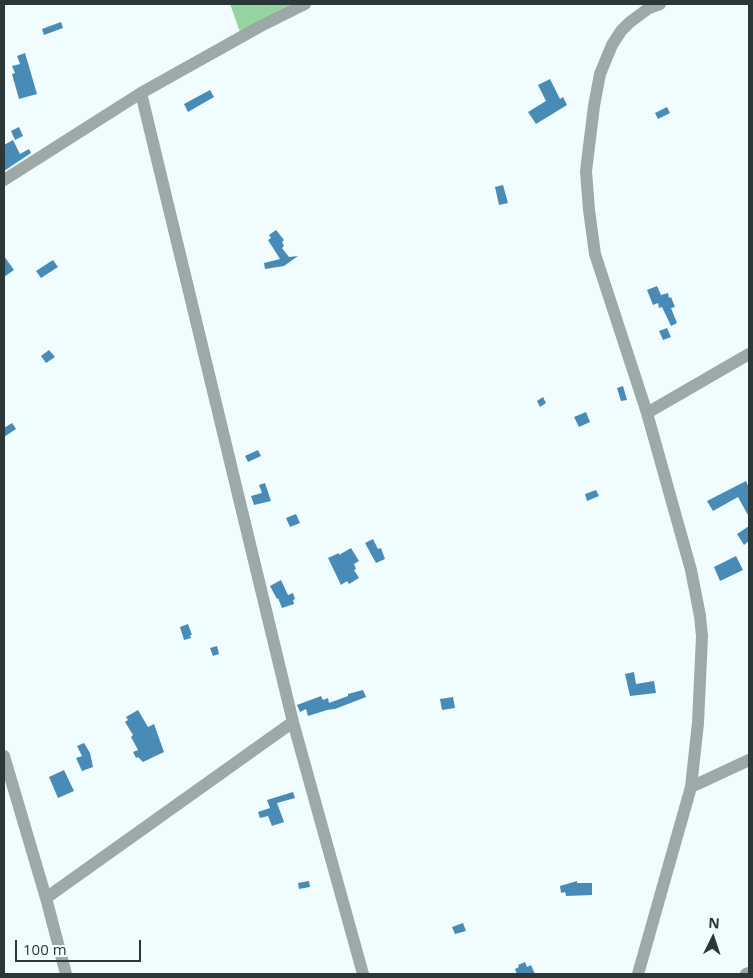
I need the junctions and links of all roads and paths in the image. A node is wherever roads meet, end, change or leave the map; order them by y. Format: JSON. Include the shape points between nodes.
{"nodes":[{"id":1,"x":305,"y":4,"type":"edge"},
{"id":2,"x":660,"y":4,"type":"edge"},
{"id":3,"x":141,"y":93,"type":"junction"},
{"id":4,"x":4,"y":180,"type":"edge"},
{"id":5,"x":749,"y":354,"type":"edge"},
{"id":6,"x":647,"y":413,"type":"junction"},
{"id":7,"x":293,"y":722,"type":"junction"},
{"id":8,"x":4,"y":756,"type":"edge"},
{"id":9,"x":749,"y":760,"type":"edge"},
{"id":10,"x":691,"y":787,"type":"junction"},
{"id":11,"x":46,"y":898,"type":"junction"},
{"id":12,"x":66,"y":974,"type":"edge"},
{"id":13,"x":363,"y":974,"type":"edge"},
{"id":14,"x":638,"y":974,"type":"edge"}],
"edges":[{"from":1,"to":3,"type":"street"},
{"from":2,"to":6,"type":"street","via":[[630,22],[612,45],[600,74],[586,171],[596,254]]},
{"from":3,"to":4,"type":"street"},
{"from":3,"to":7,"type":"street"},
{"from":5,"to":6,"type":"street"},
{"from":6,"to":10,"type":"street","via":[[691,570],[700,616],[698,723]]},
{"from":7,"to":11,"type":"street"},
{"from":7,"to":13,"type":"street"},
{"from":8,"to":11,"type":"street"},
{"from":9,"to":10,"type":"street"},
{"from":10,"to":14,"type":"street"},
{"from":11,"to":12,"type":"street"}]}
